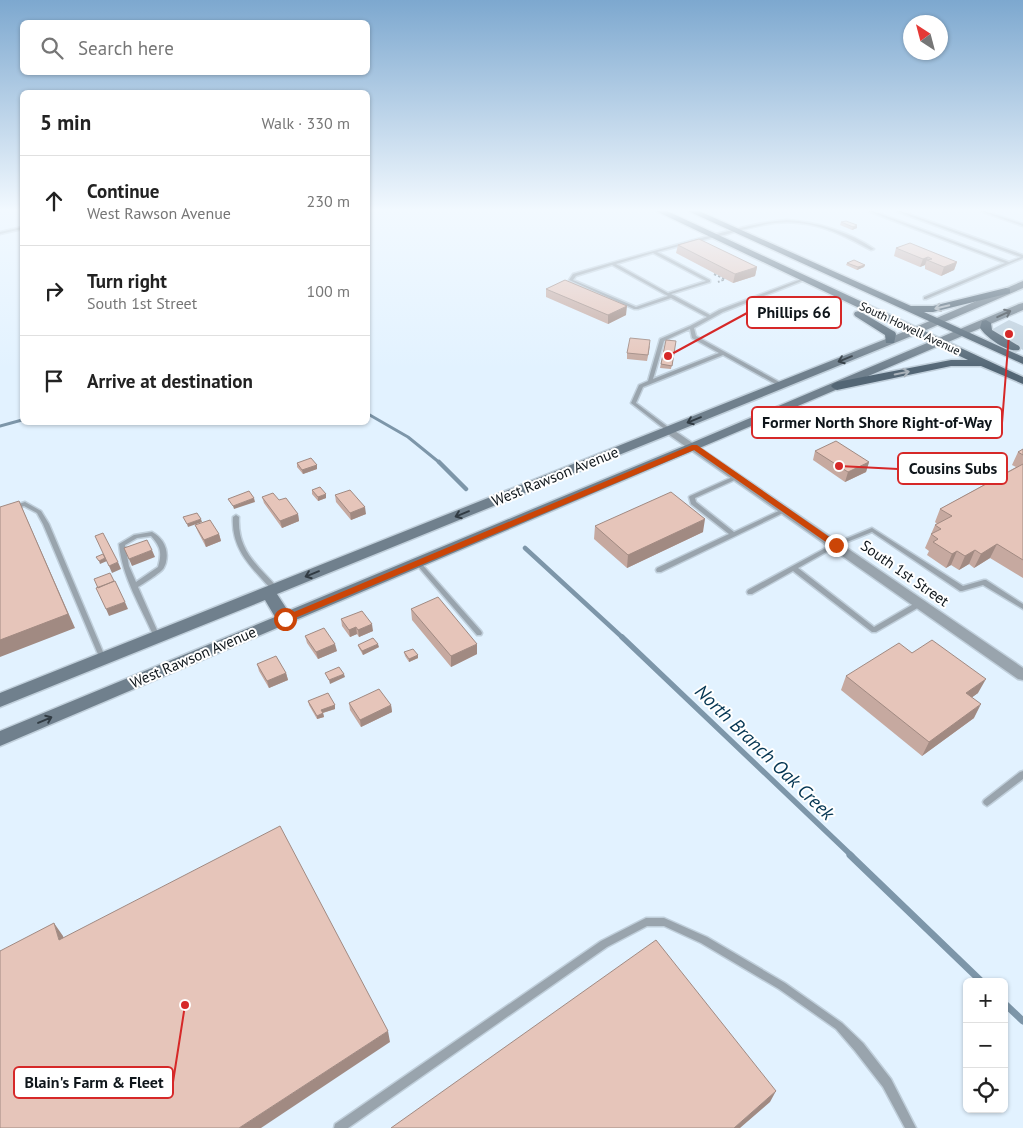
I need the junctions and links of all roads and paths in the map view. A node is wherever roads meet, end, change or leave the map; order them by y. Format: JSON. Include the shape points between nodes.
{"nodes":[{"id":1,"x":613,"y":264,"type":"joint"},
{"id":2,"x":675,"y":264,"type":"edge"},
{"id":3,"x":772,"y":264,"type":"edge"},
{"id":4,"x":780,"y":264,"type":"edge"},
{"id":5,"x":808,"y":264,"type":"edge"},
{"id":6,"x":1005,"y":264,"type":"edge"},
{"id":7,"x":709,"y":271,"type":"edge"},
{"id":8,"x":802,"y":280,"type":"junction"},
{"id":9,"x":571,"y":281,"type":"junction"},
{"id":10,"x":709,"y":281,"type":"junction"},
{"id":11,"x":563,"y":284,"type":"edge"},
{"id":12,"x":1023,"y":284,"type":"edge"},
{"id":13,"x":1006,"y":291,"type":"junction"},
{"id":14,"x":670,"y":295,"type":"junction"},
{"id":15,"x":925,"y":298,"type":"dead end"},
{"id":16,"x":1023,"y":306,"type":"edge"},
{"id":17,"x":906,"y":308,"type":"junction"},
{"id":18,"x":710,"y":317,"type":"junction"},
{"id":19,"x":986,"y":323,"type":"junction"},
{"id":20,"x":932,"y":324,"type":"junction"},
{"id":21,"x":692,"y":328,"type":"junction"},
{"id":22,"x":915,"y":331,"type":"junction"},
{"id":23,"x":961,"y":333,"type":"junction"},
{"id":24,"x":944,"y":340,"type":"junction"},
{"id":25,"x":890,"y":341,"type":"junction"},
{"id":26,"x":723,"y":353,"type":"junction"},
{"id":27,"x":1023,"y":353,"type":"edge"},
{"id":28,"x":1023,"y":362,"type":"edge"},
{"id":29,"x":985,"y":364,"type":"junction"},
{"id":30,"x":1023,"y":371,"type":"edge"},
{"id":31,"x":1023,"y":382,"type":"edge"},
{"id":32,"x":650,"y":383,"type":"junction"},
{"id":33,"x":780,"y":385,"type":"junction"},
{"id":34,"x":837,"y":386,"type":"junction"},
{"id":35,"x":669,"y":430,"type":"junction"},
{"id":36,"x":694,"y":447,"type":"junction"},
{"id":37,"x":737,"y":477,"type":"junction"},
{"id":38,"x":785,"y":510,"type":"junction"},
{"id":39,"x":0,"y":512,"type":"edge"},
{"id":40,"x":236,"y":517,"type":"dead end"},
{"id":41,"x":734,"y":535,"type":"junction"},
{"id":42,"x":836,"y":545,"type":"junction"},
{"id":43,"x":418,"y":563,"type":"junction"},
{"id":44,"x":793,"y":568,"type":"junction"},
{"id":45,"x":659,"y":570,"type":"dead end"},
{"id":46,"x":135,"y":586,"type":"junction"},
{"id":47,"x":272,"y":591,"type":"junction"},
{"id":48,"x":750,"y":592,"type":"dead end"},
{"id":49,"x":919,"y":604,"type":"junction"},
{"id":50,"x":1023,"y":607,"type":"edge"},
{"id":51,"x":285,"y":619,"type":"junction"},
{"id":52,"x":479,"y":633,"type":"dead end"},
{"id":53,"x":157,"y":637,"type":"junction"},
{"id":54,"x":103,"y":659,"type":"junction"},
{"id":55,"x":1023,"y":675,"type":"edge"},
{"id":56,"x":0,"y":700,"type":"edge"},
{"id":57,"x":0,"y":739,"type":"edge"},
{"id":58,"x":1023,"y":774,"type":"edge"},
{"id":59,"x":987,"y":802,"type":"dead end"},
{"id":60,"x":339,"y":1128,"type":"edge"},
{"id":61,"x":911,"y":1128,"type":"edge"}],
"edges":[{"from":1,"to":9,"type":"lane","via":[[574,276]]},
{"from":1,"to":14,"type":"lane"},
{"from":2,"to":10,"type":"lane"},
{"from":3,"to":8,"type":"main road"},
{"from":4,"to":20,"type":"main road"},
{"from":5,"to":17,"type":"main road","name":"South Howell Avenue"},
{"from":6,"to":15,"type":"lane"},
{"from":7,"to":10,"type":"path","via":[[725,279]]},
{"from":8,"to":18,"type":"lane","via":[[753,297]]},
{"from":8,"to":22,"type":"main road","name":"South Howell Avenue"},
{"from":8,"to":25,"type":"main road","via":[[883,328],[890,334]]},
{"from":9,"to":11,"type":"lane"},
{"from":9,"to":14,"type":"lane","via":[[636,308]]},
{"from":10,"to":14,"type":"lane"},
{"from":12,"to":13,"type":"main road","name":"West Rawson Avenue"},
{"from":13,"to":17,"type":"main road","one_way":true,"via":[[933,309]]},
{"from":13,"to":20,"type":"main road","name":"West Rawson Avenue"},
{"from":14,"to":18,"type":"lane"},
{"from":19,"to":16,"type":"main road","name":"West Rawson Avenue","one_way":true},
{"from":17,"to":20,"type":"main road","name":"South Howell Avenue"},
{"from":18,"to":21,"type":"lane"},
{"from":19,"to":23,"type":"main road","name":"West Rawson Avenue"},
{"from":19,"to":27,"type":"main road","via":[[988,332]]},
{"from":20,"to":22,"type":"main road","name":"West Rawson Avenue"},
{"from":20,"to":23,"type":"main road","name":"South Howell Avenue"},
{"from":21,"to":26,"type":"lane","via":[[694,337]]},
{"from":21,"to":32,"type":"lane","via":[[662,340]]},
{"from":22,"to":24,"type":"main road","name":"South Howell Avenue"},
{"from":22,"to":25,"type":"main road","name":"West Rawson Avenue"},
{"from":23,"to":24,"type":"main road","name":"West Rawson Avenue"},
{"from":23,"to":28,"type":"main road","name":"South Howell Avenue"},
{"from":24,"to":29,"type":"main road","name":"South Howell Avenue"},
{"from":24,"to":30,"type":"main road"},
{"from":24,"to":34,"type":"main road","name":"West Rawson Avenue"},
{"from":25,"to":33,"type":"main road","name":"West Rawson Avenue","one_way":true},
{"from":26,"to":32,"type":"lane"},
{"from":26,"to":33,"type":"lane"},
{"from":29,"to":31,"type":"main road","name":"South Howell Avenue"},
{"from":34,"to":29,"type":"main road","one_way":true,"via":[[951,363]]},
{"from":32,"to":35,"type":"lane","via":[[642,386],[633,402]]},
{"from":33,"to":35,"type":"main road","name":"West Rawson Avenue","one_way":true},
{"from":34,"to":36,"type":"main road","name":"West Rawson Avenue"},
{"from":35,"to":36,"type":"street","name":"South 1st Street"},
{"from":35,"to":47,"type":"main road","name":"West Rawson Avenue","one_way":true},
{"from":36,"to":37,"type":"street","name":"South 1st Street"},
{"from":36,"to":43,"type":"main road","name":"West Rawson Avenue"},
{"from":37,"to":38,"type":"street","name":"South 1st Street"},
{"from":37,"to":41,"type":"lane","via":[[692,497],[693,503]]},
{"from":38,"to":41,"type":"lane"},
{"from":38,"to":42,"type":"street","name":"South 1st Street"},
{"from":39,"to":54,"type":"lane","via":[[25,504],[39,512]]},
{"from":40,"to":47,"type":"lane","via":[[234,529],[238,544]]},
{"from":41,"to":45,"type":"lane"},
{"from":42,"to":44,"type":"lane"},
{"from":42,"to":49,"type":"street","name":"South 1st Street"},
{"from":42,"to":50,"type":"lane","via":[[872,530],[962,589],[984,582]]},
{"from":43,"to":51,"type":"main road","name":"West Rawson Avenue"},
{"from":43,"to":52,"type":"lane"},
{"from":44,"to":48,"type":"lane"},
{"from":44,"to":49,"type":"lane","via":[[874,630]]},
{"from":46,"to":46,"type":"lane","via":[[122,555],[122,544],[136,536],[152,534],[162,543],[165,554],[162,568]]},
{"from":46,"to":53,"type":"lane"},
{"from":47,"to":51,"type":"main road"},
{"from":47,"to":53,"type":"main road","name":"West Rawson Avenue"},
{"from":49,"to":55,"type":"street","name":"South 1st Street"},
{"from":57,"to":51,"type":"main road","name":"West Rawson Avenue","one_way":true},
{"from":53,"to":54,"type":"main road","name":"West Rawson Avenue"},
{"from":54,"to":56,"type":"main road","name":"West Rawson Avenue"},
{"from":58,"to":59,"type":"lane"},
{"from":60,"to":61,"type":"lane","via":[[604,944],[646,922],[664,922],[704,940],[782,986],[839,1026],[887,1083]]}]}
